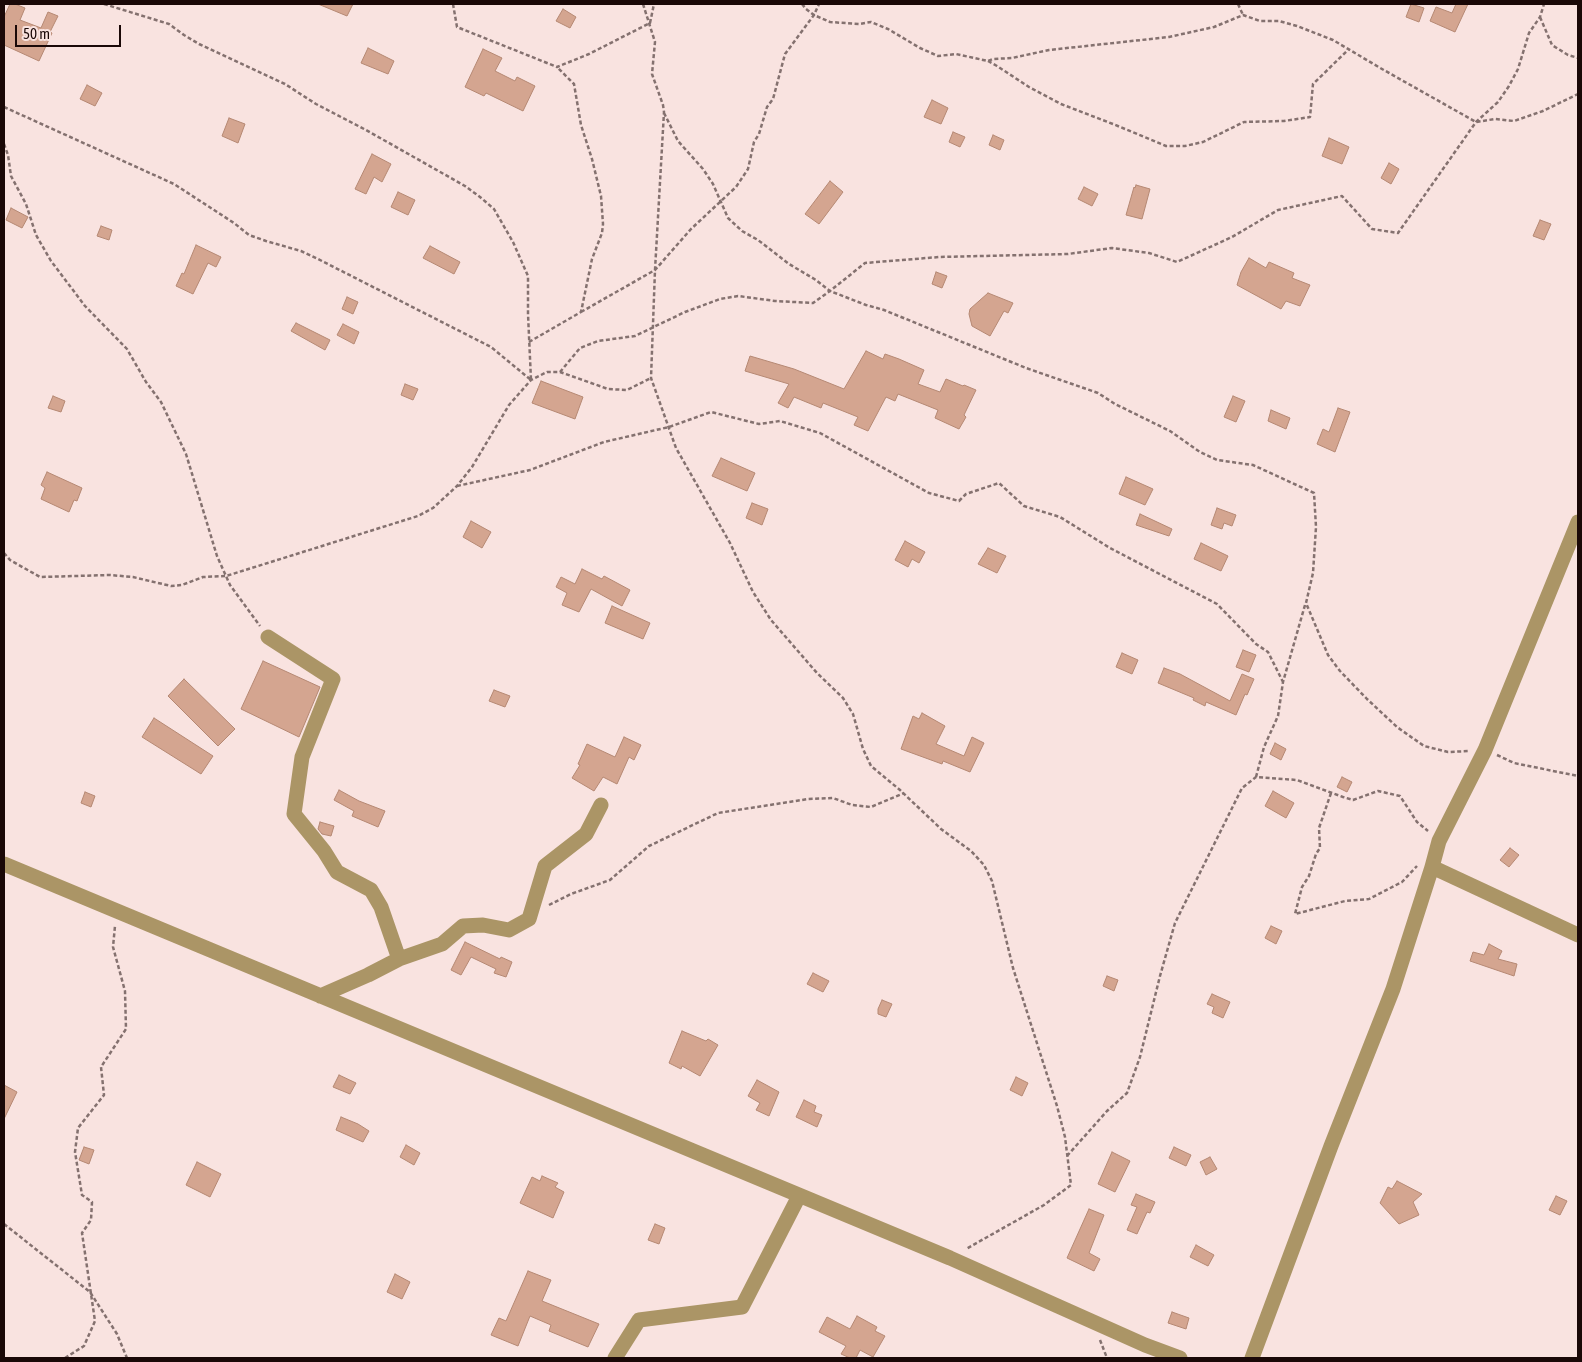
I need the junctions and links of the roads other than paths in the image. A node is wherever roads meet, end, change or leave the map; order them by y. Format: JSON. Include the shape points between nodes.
{"nodes":[{"id":1,"x":1578,"y":522,"type":"edge"},
{"id":2,"x":268,"y":637,"type":"road end"},
{"id":3,"x":601,"y":805,"type":"dead end"},
{"id":4,"x":4,"y":864,"type":"edge"},
{"id":5,"x":1426,"y":864,"type":"junction"},
{"id":6,"x":1578,"y":935,"type":"edge"},
{"id":7,"x":399,"y":959,"type":"junction"},
{"id":8,"x":320,"y":996,"type":"junction"},
{"id":9,"x":799,"y":1196,"type":"junction"},
{"id":10,"x":615,"y":1358,"type":"edge"},
{"id":11,"x":1180,"y":1358,"type":"edge"},
{"id":12,"x":1252,"y":1358,"type":"edge"}],
"edges":[{"from":1,"to":5,"type":"street","via":[[1485,750]]},
{"from":2,"to":7,"type":"street","via":[[332,679],[302,757],[294,814],[337,872],[371,890]]},
{"from":3,"to":7,"type":"street","via":[[586,834],[545,866],[529,919],[509,930],[483,925],[463,926],[442,944]]},
{"from":4,"to":8,"type":"street"},
{"from":5,"to":6,"type":"street"},
{"from":5,"to":12,"type":"street","via":[[1393,989]]},
{"from":7,"to":8,"type":"street"},
{"from":8,"to":9,"type":"street"},
{"from":9,"to":10,"type":"street","via":[[742,1307],[639,1320]]},
{"from":9,"to":11,"type":"street"}]}
